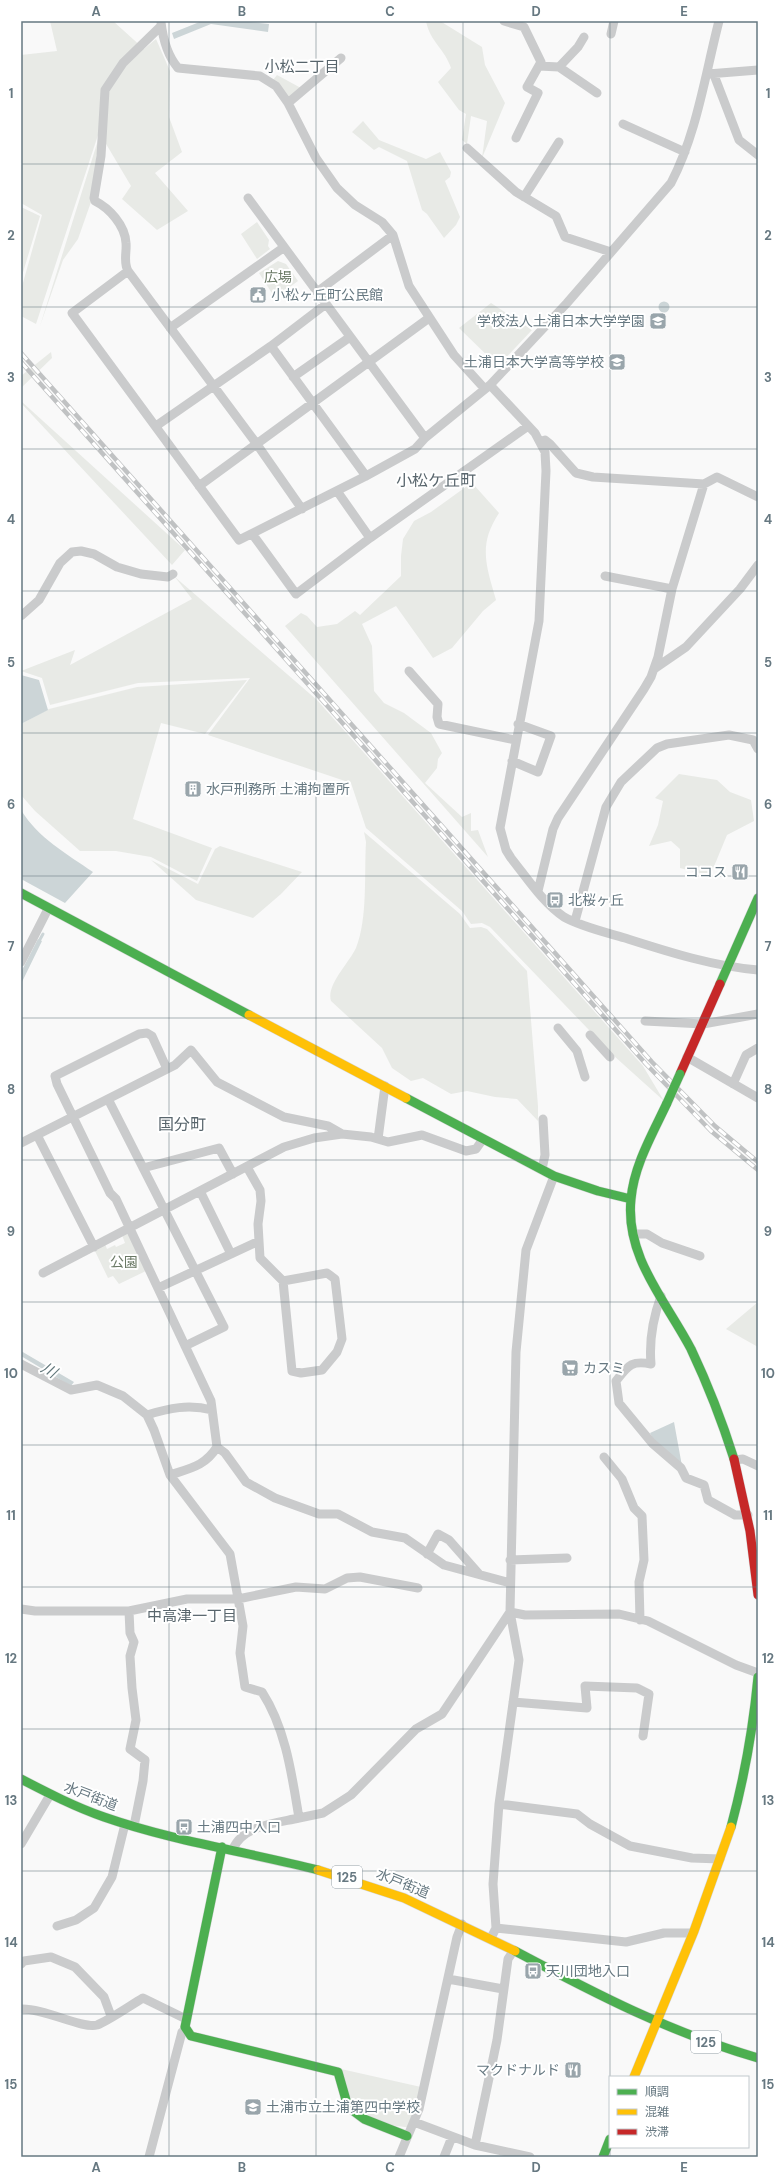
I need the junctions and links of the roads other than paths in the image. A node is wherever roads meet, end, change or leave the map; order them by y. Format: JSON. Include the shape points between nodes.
{"nodes":[{"id":1,"x":504,"y":21,"type":"edge"},
{"id":2,"x":614,"y":21,"type":"edge"},
{"id":3,"x":719,"y":21,"type":"edge"},
{"id":4,"x":161,"y":24,"type":"edge"},
{"id":5,"x":611,"y":34,"type":"dead end"},
{"id":6,"x":584,"y":37,"type":"dead end"},
{"id":7,"x":341,"y":58,"type":"dead end"},
{"id":8,"x":539,"y":66,"type":"junction"},
{"id":9,"x":559,"y":67,"type":"junction"},
{"id":10,"x":758,"y":70,"type":"edge"},
{"id":11,"x":710,"y":75,"type":"junction"},
{"id":12,"x":597,"y":93,"type":"dead end"},
{"id":13,"x":288,"y":102,"type":"junction"},
{"id":14,"x":623,"y":124,"type":"dead end"},
{"id":15,"x":516,"y":138,"type":"dead end"},
{"id":16,"x":559,"y":142,"type":"dead end"},
{"id":17,"x":467,"y":148,"type":"dead end"},
{"id":18,"x":685,"y":152,"type":"junction"},
{"id":19,"x":758,"y":155,"type":"edge"},
{"id":20,"x":524,"y":197,"type":"junction"},
{"id":21,"x":248,"y":198,"type":"dead end"},
{"id":22,"x":393,"y":235,"type":"junction"},
{"id":23,"x":283,"y":248,"type":"junction"},
{"id":24,"x":611,"y":252,"type":"junction"},
{"id":25,"x":128,"y":271,"type":"junction"},
{"id":26,"x":317,"y":292,"type":"junction"},
{"id":27,"x":326,"y":304,"type":"junction"},
{"id":28,"x":429,"y":318,"type":"junction"},
{"id":29,"x":170,"y":328,"type":"junction"},
{"id":30,"x":350,"y":337,"type":"junction"},
{"id":31,"x":271,"y":346,"type":"junction"},
{"id":32,"x":368,"y":363,"type":"junction"},
{"id":33,"x":293,"y":377,"type":"junction"},
{"id":34,"x":214,"y":386,"type":"junction"},
{"id":35,"x":487,"y":387,"type":"junction"},
{"id":36,"x":312,"y":402,"type":"junction"},
{"id":37,"x":156,"y":426,"type":"junction"},
{"id":38,"x":528,"y":426,"type":"junction"},
{"id":39,"x":425,"y":438,"type":"junction"},
{"id":40,"x":541,"y":441,"type":"junction"},
{"id":41,"x":256,"y":443,"type":"junction"},
{"id":42,"x":366,"y":476,"type":"junction"},
{"id":43,"x":704,"y":484,"type":"junction"},
{"id":44,"x":199,"y":486,"type":"junction"},
{"id":45,"x":337,"y":491,"type":"junction"},
{"id":46,"x":758,"y":497,"type":"edge"},
{"id":47,"x":302,"y":509,"type":"junction"},
{"id":48,"x":253,"y":535,"type":"junction"},
{"id":49,"x":370,"y":538,"type":"junction"},
{"id":50,"x":758,"y":564,"type":"edge"},
{"id":51,"x":173,"y":574,"type":"dead end"},
{"id":52,"x":605,"y":576,"type":"dead end"},
{"id":53,"x":672,"y":589,"type":"junction"},
{"id":54,"x":21,"y":616,"type":"edge"},
{"id":55,"x":654,"y":669,"type":"junction"},
{"id":56,"x":409,"y":671,"type":"dead end"},
{"id":57,"x":518,"y":724,"type":"junction"},
{"id":58,"x":515,"y":740,"type":"junction"},
{"id":59,"x":758,"y":749,"type":"edge"},
{"id":60,"x":512,"y":761,"type":"junction"},
{"id":61,"x":538,"y":891,"type":"junction"},
{"id":62,"x":21,"y":893,"type":"edge"},
{"id":63,"x":758,"y":898,"type":"edge"},
{"id":64,"x":48,"y":909,"type":"junction"},
{"id":65,"x":575,"y":922,"type":"junction"},
{"id":66,"x":21,"y":962,"type":"edge"},
{"id":67,"x":727,"y":967,"type":"junction"},
{"id":68,"x":758,"y":970,"type":"edge"},
{"id":69,"x":758,"y":1014,"type":"edge"},
{"id":70,"x":645,"y":1021,"type":"dead end"},
{"id":71,"x":703,"y":1024,"type":"junction"},
{"id":72,"x":558,"y":1028,"type":"dead end"},
{"id":73,"x":590,"y":1035,"type":"dead end"},
{"id":74,"x":758,"y":1048,"type":"edge"},
{"id":75,"x":610,"y":1057,"type":"dead end"},
{"id":76,"x":687,"y":1057,"type":"junction"},
{"id":77,"x":167,"y":1069,"type":"junction"},
{"id":78,"x":585,"y":1077,"type":"dead end"},
{"id":79,"x":733,"y":1084,"type":"junction"},
{"id":80,"x":385,"y":1086,"type":"junction"},
{"id":81,"x":758,"y":1098,"type":"edge"},
{"id":82,"x":108,"y":1099,"type":"junction"},
{"id":83,"x":73,"y":1117,"type":"junction"},
{"id":84,"x":542,"y":1119,"type":"dead end"},
{"id":85,"x":342,"y":1134,"type":"junction"},
{"id":86,"x":37,"y":1135,"type":"junction"},
{"id":87,"x":378,"y":1139,"type":"junction"},
{"id":88,"x":483,"y":1139,"type":"junction"},
{"id":89,"x":21,"y":1143,"type":"edge"},
{"id":90,"x":247,"y":1167,"type":"junction"},
{"id":91,"x":143,"y":1168,"type":"junction"},
{"id":92,"x":542,"y":1169,"type":"junction"},
{"id":93,"x":233,"y":1174,"type":"junction"},
{"id":94,"x":554,"y":1176,"type":"junction"},
{"id":95,"x":200,"y":1191,"type":"junction"},
{"id":96,"x":631,"y":1199,"type":"junction"},
{"id":97,"x":164,"y":1210,"type":"junction"},
{"id":98,"x":130,"y":1228,"type":"junction"},
{"id":99,"x":633,"y":1234,"type":"junction"},
{"id":100,"x":259,"y":1241,"type":"junction"},
{"id":101,"x":94,"y":1247,"type":"junction"},
{"id":102,"x":230,"y":1254,"type":"junction"},
{"id":103,"x":700,"y":1256,"type":"dead end"},
{"id":104,"x":195,"y":1271,"type":"junction"},
{"id":105,"x":43,"y":1274,"type":"dead end"},
{"id":106,"x":284,"y":1281,"type":"junction"},
{"id":107,"x":158,"y":1288,"type":"junction"},
{"id":108,"x":661,"y":1296,"type":"junction"},
{"id":109,"x":185,"y":1346,"type":"junction"},
{"id":110,"x":21,"y":1364,"type":"edge"},
{"id":111,"x":212,"y":1410,"type":"junction"},
{"id":112,"x":147,"y":1415,"type":"junction"},
{"id":113,"x":217,"y":1447,"type":"junction"},
{"id":114,"x":604,"y":1457,"type":"dead end"},
{"id":115,"x":734,"y":1460,"type":"junction"},
{"id":116,"x":758,"y":1466,"type":"edge"},
{"id":117,"x":170,"y":1475,"type":"junction"},
{"id":118,"x":748,"y":1515,"type":"junction"},
{"id":119,"x":427,"y":1554,"type":"junction"},
{"id":120,"x":567,"y":1558,"type":"dead end"},
{"id":121,"x":510,"y":1560,"type":"junction"},
{"id":122,"x":479,"y":1574,"type":"junction"},
{"id":123,"x":510,"y":1583,"type":"junction"},
{"id":124,"x":418,"y":1588,"type":"dead end"},
{"id":125,"x":758,"y":1595,"type":"edge"},
{"id":126,"x":238,"y":1599,"type":"junction"},
{"id":127,"x":21,"y":1609,"type":"edge"},
{"id":128,"x":129,"y":1611,"type":"junction"},
{"id":129,"x":510,"y":1612,"type":"junction"},
{"id":130,"x":640,"y":1620,"type":"junction"},
{"id":131,"x":758,"y":1673,"type":"edge"},
{"id":132,"x":758,"y":1677,"type":"edge"},
{"id":133,"x":513,"y":1702,"type":"junction"},
{"id":134,"x":643,"y":1736,"type":"dead end"},
{"id":135,"x":21,"y":1779,"type":"edge"},
{"id":136,"x":50,"y":1795,"type":"junction"},
{"id":137,"x":499,"y":1804,"type":"junction"},
{"id":138,"x":299,"y":1818,"type":"junction"},
{"id":139,"x":124,"y":1824,"type":"junction"},
{"id":140,"x":134,"y":1826,"type":"junction"},
{"id":141,"x":21,"y":1844,"type":"edge"},
{"id":142,"x":222,"y":1847,"type":"junction"},
{"id":143,"x":233,"y":1849,"type":"junction"},
{"id":144,"x":720,"y":1859,"type":"junction"},
{"id":145,"x":462,"y":1924,"type":"junction"},
{"id":146,"x":57,"y":1926,"type":"dead end"},
{"id":147,"x":496,"y":1928,"type":"junction"},
{"id":148,"x":691,"y":1933,"type":"junction"},
{"id":149,"x":491,"y":1938,"type":"junction"},
{"id":150,"x":514,"y":1950,"type":"junction"},
{"id":151,"x":21,"y":1964,"type":"edge"},
{"id":152,"x":448,"y":1979,"type":"junction"},
{"id":153,"x":503,"y":1989,"type":"junction"},
{"id":154,"x":21,"y":2009,"type":"edge"},
{"id":155,"x":111,"y":2016,"type":"junction"},
{"id":156,"x":186,"y":2019,"type":"junction"},
{"id":157,"x":656,"y":2022,"type":"junction"},
{"id":158,"x":186,"y":2029,"type":"junction"},
{"id":159,"x":758,"y":2058,"type":"edge"},
{"id":160,"x":634,"y":2076,"type":"edge"},
{"id":161,"x":414,"y":2122,"type":"junction"},
{"id":162,"x":407,"y":2136,"type":"junction"},
{"id":163,"x":452,"y":2137,"type":"junction"},
{"id":164,"x":609,"y":2142,"type":"edge"},
{"id":165,"x":475,"y":2145,"type":"junction"},
{"id":166,"x":494,"y":2153,"type":"edge"},
{"id":167,"x":149,"y":2157,"type":"edge"},
{"id":168,"x":399,"y":2157,"type":"edge"},
{"id":169,"x":444,"y":2157,"type":"edge"},
{"id":170,"x":530,"y":2157,"type":"edge"},
{"id":171,"x":603,"y":2157,"type":"edge"}],
"edges":[{"from":1,"to":8,"type":"street","via":[[524,28],[542,62]]},
{"from":2,"to":5,"type":"street"},
{"from":3,"to":11,"type":"street"},
{"from":4,"to":13,"type":"street","via":[[167,51],[178,68],[260,76],[276,86]]},
{"from":4,"to":25,"type":"street","via":[[123,63],[105,90],[102,149],[94,198],[113,214],[124,235]]},
{"from":6,"to":9,"type":"street"},
{"from":7,"to":13,"type":"street"},
{"from":8,"to":9,"type":"street"},
{"from":8,"to":15,"type":"street","via":[[527,87],[538,93]]},
{"from":9,"to":12,"type":"street"},
{"from":10,"to":11,"type":"street"},
{"from":11,"to":18,"type":"street"},
{"from":11,"to":19,"type":"street","via":[[739,140]]},
{"from":13,"to":22,"type":"street","via":[[316,158],[337,188],[354,205],[382,222]]},
{"from":14,"to":18,"type":"street"},
{"from":16,"to":20,"type":"street"},
{"from":17,"to":20,"type":"street"},
{"from":18,"to":24,"type":"street","via":[[680,166],[664,192]]},
{"from":20,"to":24,"type":"street","via":[[556,216],[565,237]]},
{"from":21,"to":23,"type":"street"},
{"from":22,"to":26,"type":"street"},
{"from":22,"to":28,"type":"street","via":[[409,286]]},
{"from":23,"to":26,"type":"street"},
{"from":23,"to":29,"type":"street"},
{"from":24,"to":35,"type":"street"},
{"from":25,"to":29,"type":"street"},
{"from":25,"to":37,"type":"street","via":[[72,313]]},
{"from":26,"to":27,"type":"street"},
{"from":27,"to":30,"type":"street"},
{"from":27,"to":31,"type":"street"},
{"from":28,"to":32,"type":"street"},
{"from":28,"to":35,"type":"street","via":[[454,355]]},
{"from":29,"to":34,"type":"street"},
{"from":30,"to":32,"type":"street"},
{"from":30,"to":33,"type":"street"},
{"from":31,"to":33,"type":"street"},
{"from":31,"to":34,"type":"street"},
{"from":32,"to":36,"type":"street"},
{"from":32,"to":39,"type":"street"},
{"from":33,"to":36,"type":"street"},
{"from":34,"to":37,"type":"street"},
{"from":34,"to":41,"type":"street"},
{"from":35,"to":38,"type":"street"},
{"from":35,"to":39,"type":"street"},
{"from":36,"to":41,"type":"street"},
{"from":36,"to":42,"type":"street"},
{"from":37,"to":44,"type":"street"},
{"from":38,"to":40,"type":"street"},
{"from":38,"to":49,"type":"street"},
{"from":39,"to":42,"type":"street","via":[[415,449]]},
{"from":40,"to":43,"type":"street","via":[[545,440],[550,444],[576,473],[593,477]]},
{"from":40,"to":57,"type":"street","via":[[546,471],[539,621]]},
{"from":41,"to":44,"type":"street"},
{"from":41,"to":47,"type":"street"},
{"from":42,"to":45,"type":"street"},
{"from":43,"to":46,"type":"street","via":[[717,477]]},
{"from":43,"to":53,"type":"street"},
{"from":44,"to":48,"type":"street","via":[[239,540]]},
{"from":45,"to":47,"type":"street"},
{"from":45,"to":49,"type":"street"},
{"from":47,"to":48,"type":"street"},
{"from":48,"to":49,"type":"street","via":[[296,594]]},
{"from":50,"to":55,"type":"street","via":[[740,589],[686,647]]},
{"from":51,"to":54,"type":"street","via":[[168,577],[141,574],[117,567],[94,554],[72,552],[60,563],[39,600]]},
{"from":52,"to":53,"type":"street"},
{"from":53,"to":55,"type":"street"},
{"from":55,"to":61,"type":"street","via":[[644,689],[558,818]]},
{"from":56,"to":58,"type":"street","via":[[438,704],[439,724]]},
{"from":57,"to":58,"type":"street"},
{"from":57,"to":60,"type":"street","via":[[551,736],[538,772]]},
{"from":58,"to":60,"type":"street"},
{"from":59,"to":65,"type":"street","via":[[753,740],[729,735],[667,744],[656,748],[620,782],[606,807]]},
{"from":60,"to":61,"type":"street","via":[[500,828],[510,858]]},
{"from":61,"to":65,"type":"street","via":[[553,908]]},
{"from":62,"to":64,"type":"main road"},
{"from":63,"to":67,"type":"main road"},
{"from":64,"to":66,"type":"street"},
{"from":64,"to":80,"type":"main road"},
{"from":65,"to":67,"type":"street","via":[[674,954]]},
{"from":67,"to":68,"type":"street"},
{"from":67,"to":71,"type":"main road"},
{"from":69,"to":71,"type":"street"},
{"from":70,"to":71,"type":"street"},
{"from":71,"to":76,"type":"main road"},
{"from":72,"to":78,"type":"street","via":[[577,1051]]},
{"from":73,"to":75,"type":"street"},
{"from":74,"to":79,"type":"street","via":[[746,1055]]},
{"from":76,"to":79,"type":"street"},
{"from":76,"to":96,"type":"main road","bridge":true,"via":[[646,1148]]},
{"from":77,"to":82,"type":"street"},
{"from":77,"to":83,"type":"street","via":[[152,1036],[148,1033],[138,1034],[60,1073],[55,1076],[57,1084]]},
{"from":77,"to":85,"type":"street","via":[[176,1065],[191,1050],[218,1082],[284,1117],[328,1126]]},
{"from":79,"to":81,"type":"street"},
{"from":80,"to":87,"type":"street"},
{"from":80,"to":88,"type":"main road"},
{"from":82,"to":83,"type":"street"},
{"from":82,"to":91,"type":"street"},
{"from":83,"to":86,"type":"street"},
{"from":83,"to":98,"type":"street"},
{"from":84,"to":92,"type":"street","via":[[545,1155]]},
{"from":85,"to":87,"type":"street"},
{"from":85,"to":90,"type":"street","via":[[314,1138],[284,1147]]},
{"from":86,"to":89,"type":"street"},
{"from":86,"to":101,"type":"street"},
{"from":87,"to":88,"type":"street","via":[[388,1142],[422,1135],[466,1151],[476,1150]]},
{"from":88,"to":92,"type":"main road"},
{"from":90,"to":93,"type":"street"},
{"from":90,"to":100,"type":"street","via":[[260,1190]]},
{"from":91,"to":93,"type":"street","via":[[219,1148]]},
{"from":91,"to":97,"type":"street"},
{"from":92,"to":94,"type":"main road"},
{"from":93,"to":95,"type":"street"},
{"from":94,"to":96,"type":"main road"},
{"from":94,"to":121,"type":"street","via":[[526,1250],[516,1352]]},
{"from":95,"to":97,"type":"street"},
{"from":95,"to":102,"type":"street"},
{"from":96,"to":99,"type":"main road"},
{"from":97,"to":98,"type":"street"},
{"from":97,"to":104,"type":"street"},
{"from":98,"to":101,"type":"street"},
{"from":98,"to":107,"type":"street"},
{"from":99,"to":103,"type":"street","via":[[647,1234],[662,1243]]},
{"from":99,"to":108,"type":"main road","via":[[638,1256]]},
{"from":100,"to":102,"type":"street"},
{"from":100,"to":106,"type":"street","via":[[260,1258]]},
{"from":101,"to":105,"type":"street"},
{"from":102,"to":104,"type":"street"},
{"from":104,"to":107,"type":"street"},
{"from":104,"to":109,"type":"street","via":[[224,1327]]},
{"from":106,"to":106,"type":"street","via":[[327,1273],[335,1279],[342,1339],[337,1352],[322,1370],[301,1373],[292,1371]]},
{"from":107,"to":109,"type":"street"},
{"from":108,"to":115,"type":"main road","via":[[690,1348]]},
{"from":108,"to":118,"type":"street","via":[[655,1312],[651,1339],[651,1364],[638,1362],[628,1366],[616,1381],[619,1403],[652,1443],[681,1468],[686,1478],[704,1485],[708,1500],[735,1514]]},
{"from":109,"to":111,"type":"street","via":[[211,1401]]},
{"from":110,"to":112,"type":"street","via":[[71,1390],[97,1385],[123,1396]]},
{"from":111,"to":112,"type":"street","via":[[197,1406],[170,1407]]},
{"from":111,"to":113,"type":"street"},
{"from":112,"to":117,"type":"street"},
{"from":113,"to":117,"type":"street","via":[[209,1459],[194,1468]]},
{"from":113,"to":119,"type":"street","via":[[226,1453],[246,1482],[275,1498],[320,1514],[338,1514],[372,1532],[406,1538]]},
{"from":114,"to":130,"type":"street","via":[[622,1479],[634,1508],[642,1516],[644,1560],[639,1582]]},
{"from":115,"to":116,"type":"street","via":[[743,1459]]},
{"from":115,"to":118,"type":"main road"},
{"from":117,"to":126,"type":"street","via":[[230,1554]]},
{"from":118,"to":125,"type":"main road"},
{"from":119,"to":122,"type":"street","via":[[444,1566]]},
{"from":119,"to":122,"type":"street","via":[[438,1534],[449,1540]]},
{"from":120,"to":121,"type":"street"},
{"from":121,"to":123,"type":"street"},
{"from":122,"to":123,"type":"street"},
{"from":123,"to":129,"type":"street"},
{"from":124,"to":126,"type":"street","via":[[360,1576],[346,1578],[325,1589],[296,1587]]},
{"from":126,"to":128,"type":"street","via":[[187,1599]]},
{"from":126,"to":138,"type":"street","via":[[243,1626],[240,1653],[245,1688],[262,1692],[272,1707],[290,1766]]},
{"from":127,"to":128,"type":"street"},
{"from":128,"to":140,"type":"street","via":[[130,1633],[134,1642],[130,1656],[136,1720],[130,1749],[146,1760]]},
{"from":129,"to":130,"type":"street","via":[[525,1615],[618,1614]]},
{"from":129,"to":133,"type":"street","via":[[519,1660]]},
{"from":129,"to":138,"type":"street","via":[[442,1714],[416,1729],[351,1795],[323,1813]]},
{"from":130,"to":131,"type":"street"},
{"from":132,"to":144,"type":"main road","via":[[750,1775]]},
{"from":133,"to":134,"type":"street","via":[[587,1708],[586,1686],[637,1688],[649,1694]]},
{"from":133,"to":137,"type":"street"},
{"from":135,"to":136,"type":"main road","name":"水戸街道","number":"125"},
{"from":136,"to":139,"type":"main road","name":"水戸街道","number":"125"},
{"from":136,"to":141,"type":"street"},
{"from":137,"to":144,"type":"street","via":[[577,1814],[630,1846],[692,1858]]},
{"from":137,"to":147,"type":"street","via":[[493,1884]]},
{"from":138,"to":143,"type":"street","via":[[248,1831],[237,1840]]},
{"from":139,"to":140,"type":"main road","name":"水戸街道","number":"125"},
{"from":139,"to":146,"type":"street","via":[[112,1877],[94,1908],[76,1920]]},
{"from":140,"to":142,"type":"main road","name":"水戸街道","number":"125"},
{"from":142,"to":143,"type":"main road","name":"水戸街道","number":"125"},
{"from":142,"to":156,"type":"main road"},
{"from":143,"to":145,"type":"main road","name":"水戸街道","number":"125","via":[[370,1884]]},
{"from":144,"to":148,"type":"main road"},
{"from":145,"to":149,"type":"main road","name":"水戸街道","number":"125"},
{"from":145,"to":152,"type":"street"},
{"from":147,"to":148,"type":"street","via":[[626,1942],[664,1933]]},
{"from":147,"to":149,"type":"street"},
{"from":148,"to":157,"type":"main road"},
{"from":149,"to":150,"type":"main road","name":"水戸街道","number":"125"},
{"from":150,"to":153,"type":"street","via":[[508,1959]]},
{"from":150,"to":157,"type":"main road","name":"水戸街道","number":"125","via":[[602,1997]]},
{"from":151,"to":155,"type":"street","via":[[24,1961],[51,1957],[75,1967],[104,1996]]},
{"from":152,"to":153,"type":"street"},
{"from":152,"to":161,"type":"street"},
{"from":153,"to":165,"type":"street","via":[[497,2040]]},
{"from":154,"to":155,"type":"street","via":[[44,2011],[82,2025],[96,2025]]},
{"from":155,"to":156,"type":"street","via":[[143,1998]]},
{"from":156,"to":158,"type":"main road"},
{"from":157,"to":159,"type":"main road","name":"水戸街道","number":"125","via":[[685,2035]]},
{"from":157,"to":160,"type":"main road"},
{"from":158,"to":162,"type":"main road","via":[[191,2036],[338,2072],[348,2107],[364,2119]]},
{"from":158,"to":167,"type":"street","via":[[182,2032]]},
{"from":161,"to":162,"type":"street"},
{"from":161,"to":163,"type":"street"},
{"from":162,"to":168,"type":"street"},
{"from":163,"to":165,"type":"street"},
{"from":163,"to":169,"type":"street"},
{"from":164,"to":171,"type":"main road"},
{"from":165,"to":166,"type":"street"},
{"from":166,"to":170,"type":"street"}]}
